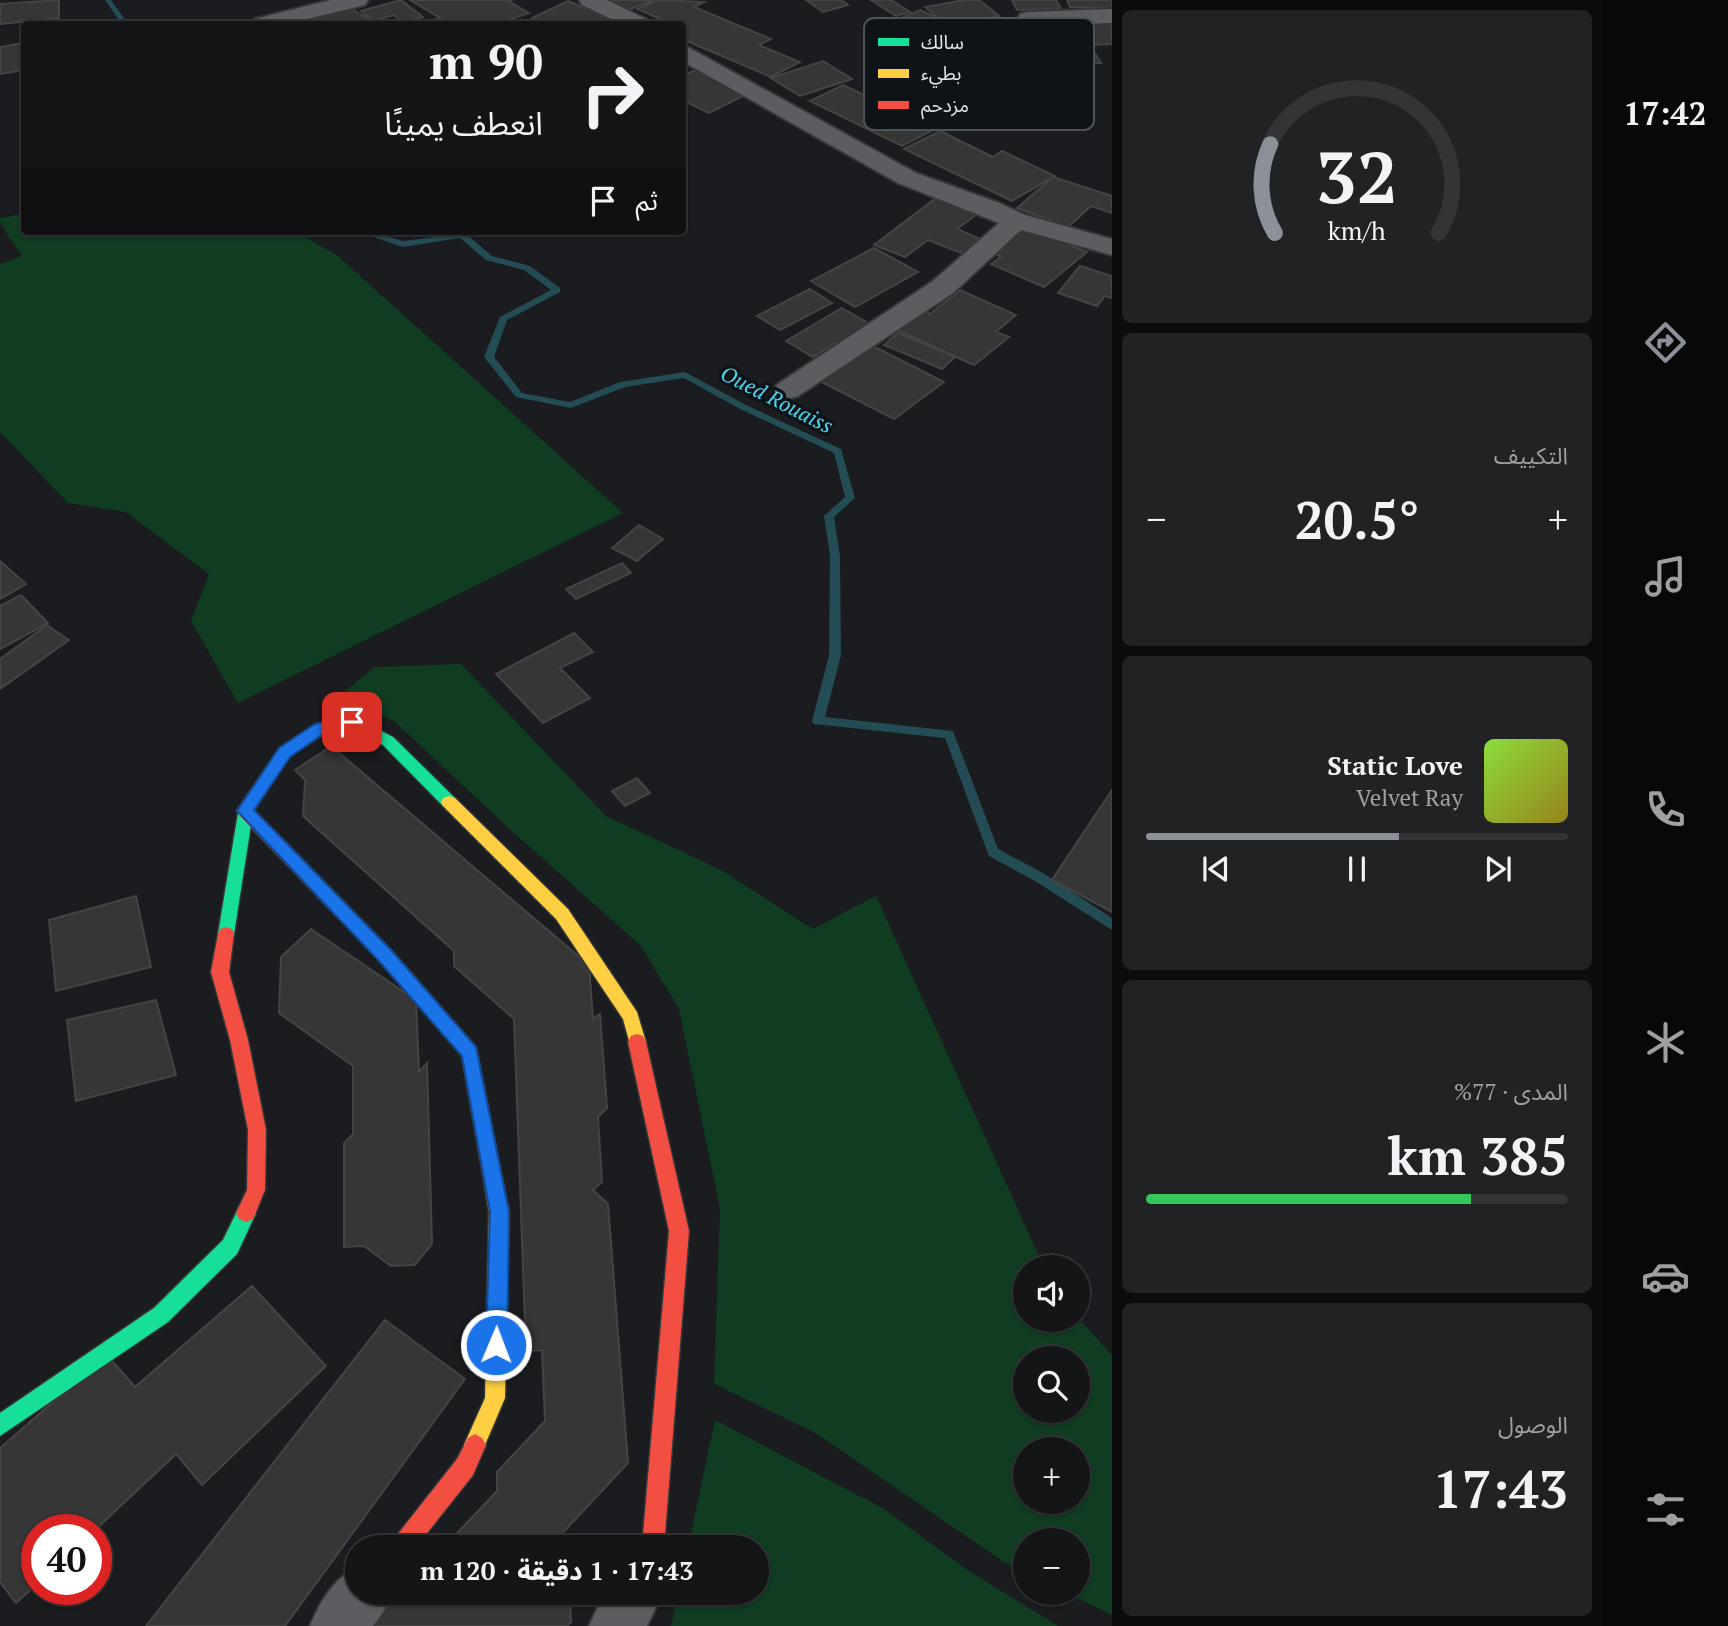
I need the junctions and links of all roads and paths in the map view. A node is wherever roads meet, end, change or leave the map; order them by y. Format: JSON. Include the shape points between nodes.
{"nodes":[{"id":1,"x":357,"y":0,"type":"edge"},
{"id":2,"x":590,"y":0,"type":"edge"},
{"id":3,"x":1112,"y":16,"type":"edge"},
{"id":4,"x":1056,"y":18,"type":"edge"},
{"id":5,"x":275,"y":21,"type":"edge"},
{"id":6,"x":632,"y":21,"type":"edge"},
{"id":7,"x":690,"y":63,"type":"edge"},
{"id":8,"x":1016,"y":221,"type":"junction"},
{"id":9,"x":1112,"y":247,"type":"edge"},
{"id":10,"x":789,"y":390,"type":"dead end"},
{"id":11,"x":245,"y":811,"type":"junction"},
{"id":12,"x":0,"y":1426,"type":"edge"},
{"id":13,"x":411,"y":1535,"type":"edge"},
{"id":14,"x":654,"y":1535,"type":"edge"},
{"id":15,"x":355,"y":1605,"type":"edge"},
{"id":16,"x":629,"y":1605,"type":"edge"},
{"id":17,"x":338,"y":1626,"type":"edge"},
{"id":18,"x":617,"y":1626,"type":"edge"}],
"edges":[{"from":1,"to":5,"type":"street"},
{"from":2,"to":6,"type":"street"},
{"from":3,"to":4,"type":"street"},
{"from":7,"to":8,"type":"street","via":[[907,178]]},
{"from":8,"to":9,"type":"street"},
{"from":8,"to":10,"type":"street","via":[[943,287]]},
{"from":11,"to":12,"type":"street","via":[[220,972],[257,1130],[256,1190],[230,1247],[161,1315]]},
{"from":11,"to":13,"type":"street","via":[[385,956],[470,1053],[499,1212],[495,1398],[465,1467]]},
{"from":11,"to":14,"type":"street","via":[[285,752],[321,728],[352,722],[388,741],[562,914],[631,1017],[679,1231]]},
{"from":15,"to":17,"type":"street"},
{"from":16,"to":18,"type":"street"}]}
